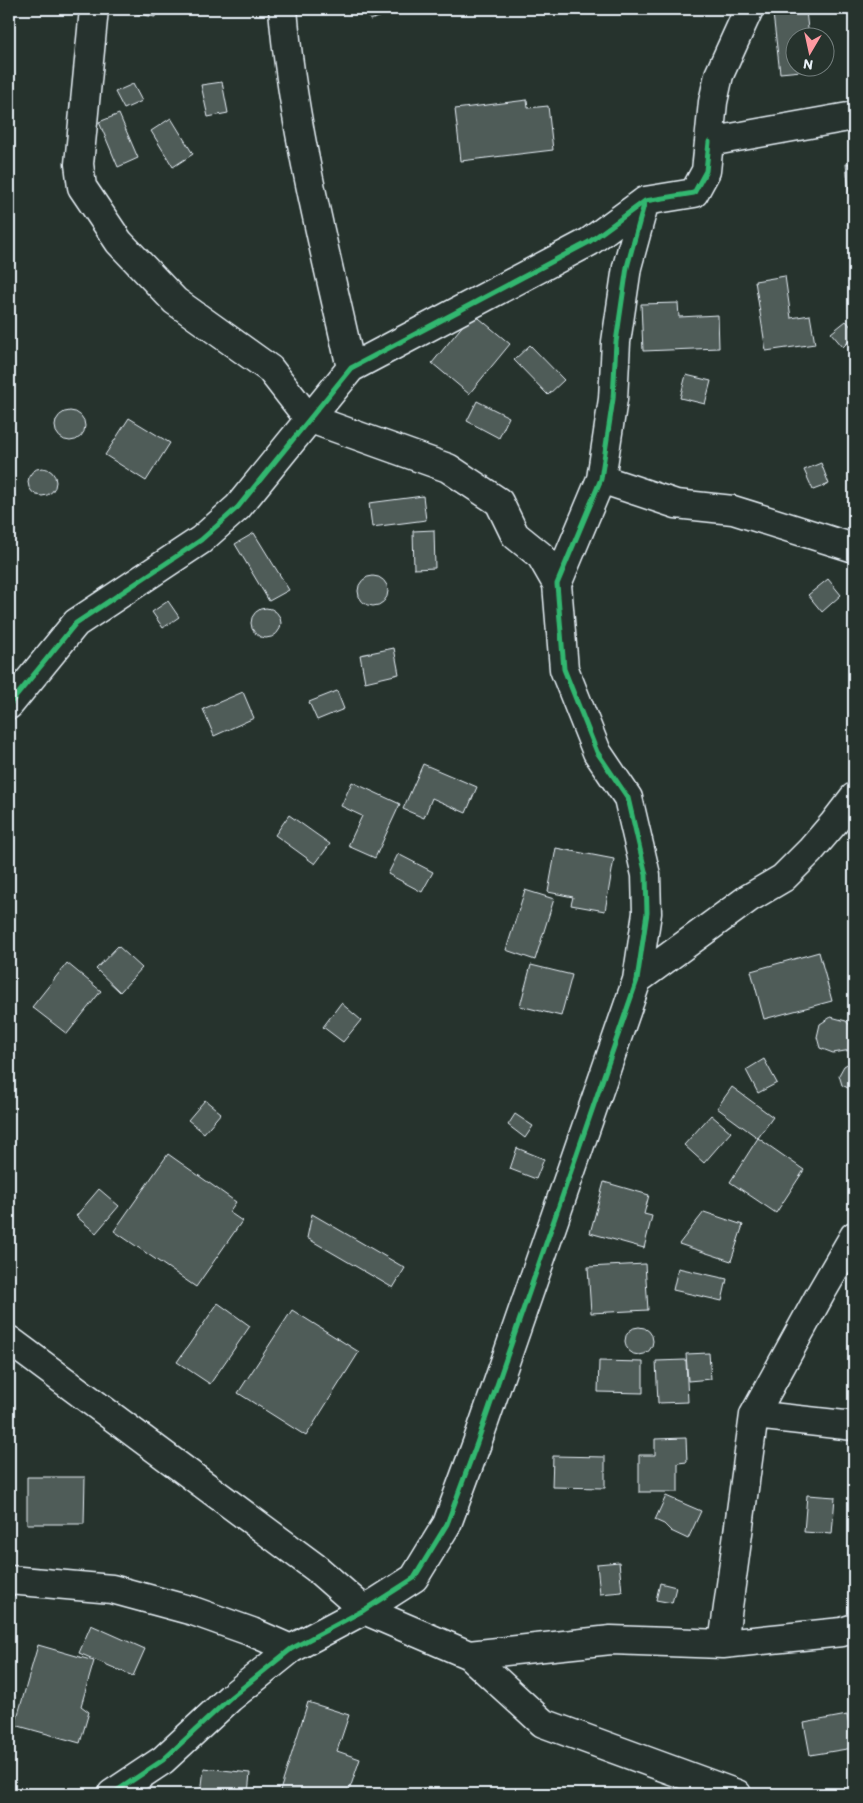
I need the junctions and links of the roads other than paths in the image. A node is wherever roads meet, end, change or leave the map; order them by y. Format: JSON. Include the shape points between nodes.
{"nodes":[{"id":1,"x":94,"y":9,"type":"edge"},
{"id":2,"x":283,"y":9,"type":"edge"},
{"id":3,"x":750,"y":9,"type":"edge"},
{"id":4,"x":854,"y":116,"type":"edge"},
{"id":5,"x":709,"y":142,"type":"junction"},
{"id":6,"x":645,"y":201,"type":"junction"},
{"id":7,"x":351,"y":368,"type":"junction"},
{"id":8,"x":308,"y":418,"type":"junction"},
{"id":9,"x":600,"y":480,"type":"junction"},
{"id":10,"x":854,"y":548,"type":"edge"},
{"id":11,"x":557,"y":584,"type":"junction"},
{"id":12,"x":9,"y":705,"type":"edge"},
{"id":13,"x":854,"y":797,"type":"edge"},
{"id":14,"x":637,"y":980,"type":"junction"},
{"id":15,"x":854,"y":1236,"type":"edge"},
{"id":16,"x":9,"y":1340,"type":"edge"},
{"id":17,"x":754,"y":1415,"type":"junction"},
{"id":18,"x":854,"y":1426,"type":"edge"},
{"id":19,"x":9,"y":1580,"type":"edge"},
{"id":20,"x":364,"y":1610,"type":"junction"},
{"id":21,"x":854,"y":1628,"type":"edge"},
{"id":22,"x":723,"y":1644,"type":"junction"},
{"id":23,"x":291,"y":1649,"type":"junction"},
{"id":24,"x":468,"y":1655,"type":"junction"},
{"id":25,"x":112,"y":1794,"type":"edge"},
{"id":26,"x":737,"y":1794,"type":"edge"}],
"edges":[{"from":1,"to":8,"type":"street","via":[[79,164],[82,188],[119,242],[175,301],[270,369]]},
{"from":2,"to":7,"type":"street","via":[[287,54],[308,173]]},
{"from":3,"to":5,"type":"street","via":[[719,75]]},
{"from":4,"to":5,"type":"street"},
{"from":5,"to":6,"type":"street","via":[[706,171],[694,193]]},
{"from":6,"to":7,"type":"street","via":[[589,242]]},
{"from":6,"to":9,"type":"street","via":[[626,267],[616,342],[613,399]]},
{"from":7,"to":8,"type":"street"},
{"from":8,"to":11,"type":"street","via":[[448,468],[498,502],[515,536],[541,556]]},
{"from":8,"to":12,"type":"street","via":[[238,507],[201,540],[76,623]]},
{"from":9,"to":10,"type":"street","via":[[676,504],[733,510]]},
{"from":9,"to":11,"type":"street"},
{"from":11,"to":14,"type":"street","via":[[564,669],[597,752],[628,798],[646,875],[647,913]]},
{"from":13,"to":14,"type":"street","via":[[783,878],[749,898]]},
{"from":14,"to":20,"type":"street","via":[[447,1524],[414,1578]]},
{"from":15,"to":17,"type":"street"},
{"from":16,"to":20,"type":"street","via":[[316,1568]]},
{"from":17,"to":18,"type":"street"},
{"from":17,"to":22,"type":"street"},
{"from":19,"to":23,"type":"street","via":[[112,1589],[193,1611]]},
{"from":20,"to":23,"type":"street"},
{"from":20,"to":24,"type":"street"},
{"from":21,"to":22,"type":"street","via":[[842,1632]]},
{"from":22,"to":24,"type":"street","via":[[611,1640]]},
{"from":23,"to":25,"type":"street","via":[[230,1698],[163,1760]]},
{"from":24,"to":26,"type":"street","via":[[543,1723]]}]}
